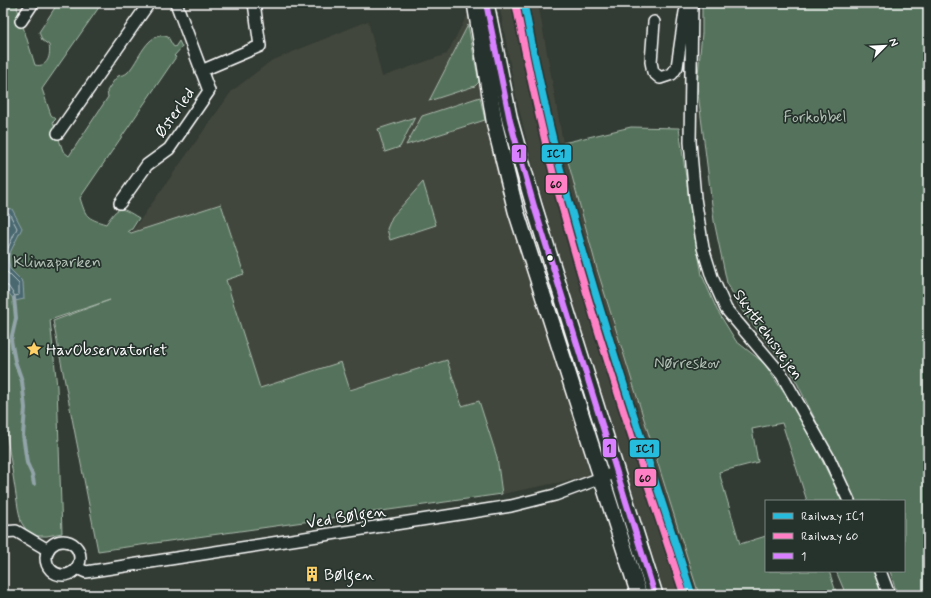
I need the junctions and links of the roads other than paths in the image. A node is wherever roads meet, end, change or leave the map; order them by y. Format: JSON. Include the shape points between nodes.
{"nodes":[{"id":1,"x":33,"y":3,"type":"edge"},
{"id":2,"x":149,"y":3,"type":"edge"},
{"id":3,"x":176,"y":3,"type":"edge"},
{"id":4,"x":254,"y":3,"type":"edge"},
{"id":5,"x":475,"y":3,"type":"edge"},
{"id":6,"x":486,"y":3,"type":"edge"},
{"id":7,"x":692,"y":5,"type":"edge"},
{"id":8,"x":20,"y":21,"type":"dead end"},
{"id":9,"x":654,"y":22,"type":"dead end"},
{"id":10,"x":201,"y":71,"type":"junction"},
{"id":11,"x":58,"y":133,"type":"dead end"},
{"id":12,"x":120,"y":203,"type":"dead end"},
{"id":13,"x":617,"y":472,"type":"junction"},
{"id":14,"x":601,"y":478,"type":"junction"},
{"id":15,"x":849,"y":500,"type":"edge"},
{"id":16,"x":3,"y":532,"type":"edge"},
{"id":17,"x":48,"y":550,"type":"junction"},
{"id":18,"x":77,"y":568,"type":"junction"},
{"id":19,"x":880,"y":572,"type":"edge"},
{"id":20,"x":639,"y":595,"type":"edge"},
{"id":21,"x":655,"y":595,"type":"edge"},
{"id":22,"x":889,"y":595,"type":"edge"}],
"edges":[{"from":1,"to":8,"type":"street"},
{"from":2,"to":11,"type":"street"},
{"from":3,"to":10,"type":"street","name":"Østerled"},
{"from":4,"to":10,"type":"street","via":[[260,46]]},
{"from":5,"to":14,"type":"street","via":[[495,126],[516,211]]},
{"from":6,"to":13,"type":"street","via":[[510,121]]},
{"from":7,"to":9,"type":"street","name":"Skyttehusvejen","via":[[685,12],[676,67],[672,74],[660,78],[653,72],[651,62]]},
{"from":7,"to":15,"type":"street","name":"Skyttehusvejen","via":[[690,142],[703,248],[712,278],[726,309],[782,375],[829,458]]},
{"from":10,"to":12,"type":"street","name":"Østerled","via":[[209,92],[169,149],[147,165]]},
{"from":13,"to":14,"type":"street","name":"Ved Bølgen"},
{"from":13,"to":21,"type":"street"},
{"from":14,"to":18,"type":"street","name":"Ved Bølgen","via":[[555,495],[511,506],[86,572]]},
{"from":14,"to":20,"type":"street"},
{"from":16,"to":17,"type":"street","via":[[16,531]]},
{"from":17,"to":18,"type":"street","via":[[46,560],[52,571],[65,575]]},
{"from":17,"to":18,"type":"street","via":[[54,542],[61,540],[74,544],[80,555]]},
{"from":19,"to":22,"type":"street"}]}
